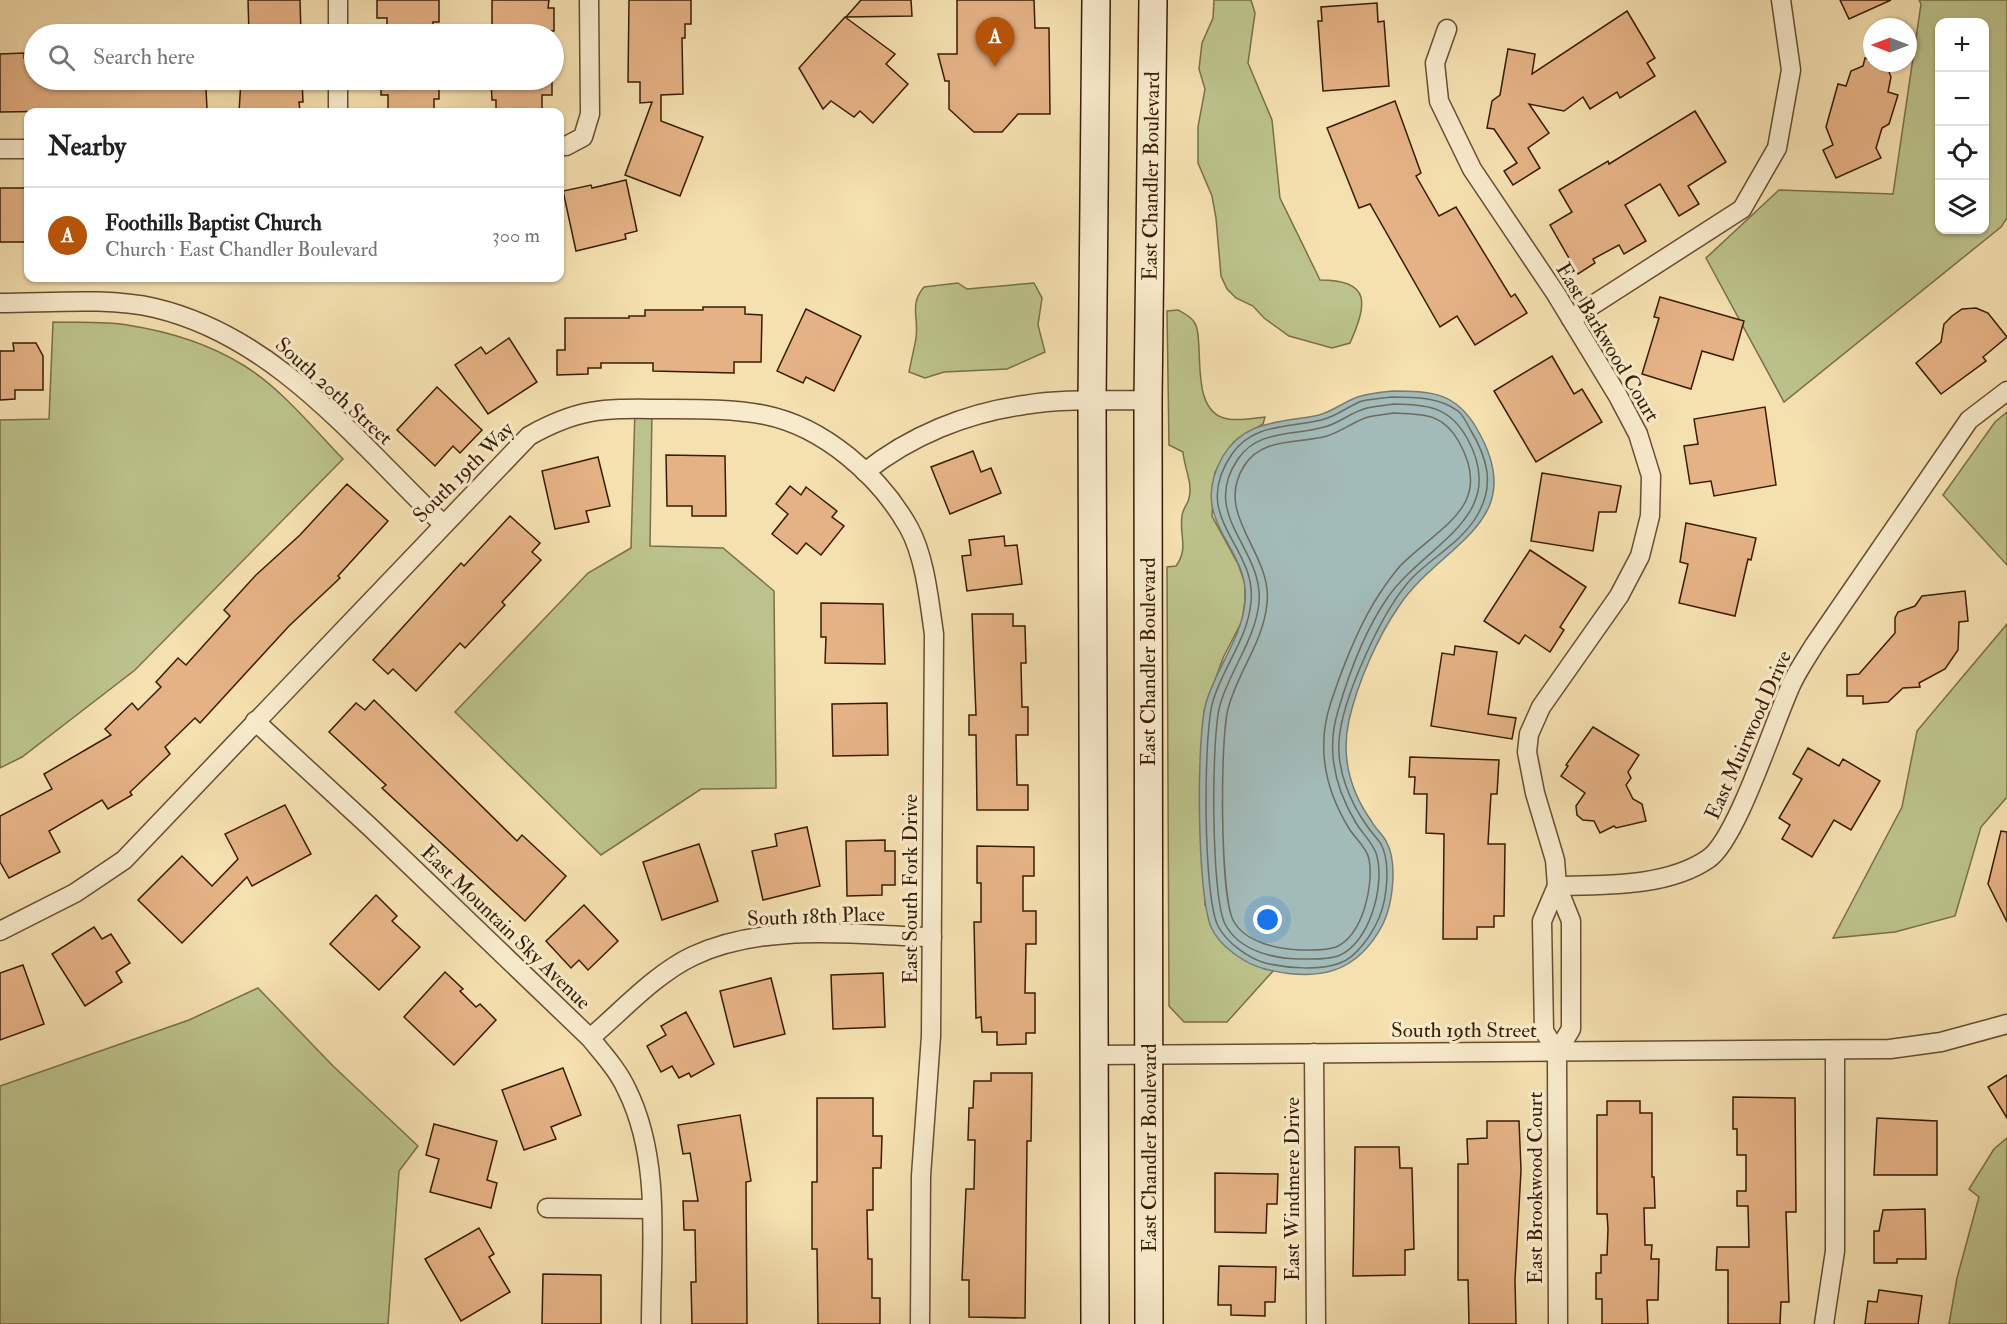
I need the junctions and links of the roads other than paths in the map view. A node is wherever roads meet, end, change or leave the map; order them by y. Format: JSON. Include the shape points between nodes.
{"nodes":[{"id":1,"x":338,"y":0,"type":"edge"},
{"id":2,"x":589,"y":0,"type":"edge"},
{"id":3,"x":1096,"y":0,"type":"edge"},
{"id":4,"x":1153,"y":0,"type":"edge"},
{"id":5,"x":1781,"y":0,"type":"edge"},
{"id":6,"x":338,"y":24,"type":"edge"},
{"id":7,"x":1447,"y":29,"type":"dead end"},
{"id":8,"x":338,"y":90,"type":"edge"},
{"id":9,"x":338,"y":108,"type":"edge"},
{"id":10,"x":564,"y":146,"type":"edge"},
{"id":11,"x":0,"y":149,"type":"edge"},
{"id":12,"x":24,"y":149,"type":"edge"},
{"id":13,"x":0,"y":303,"type":"edge"},
{"id":14,"x":1571,"y":319,"type":"junction"},
{"id":15,"x":2007,"y":391,"type":"edge"},
{"id":16,"x":1148,"y":400,"type":"junction"},
{"id":17,"x":1092,"y":402,"type":"junction"},
{"id":18,"x":865,"y":472,"type":"junction"},
{"id":19,"x":443,"y":524,"type":"junction"},
{"id":20,"x":255,"y":721,"type":"junction"},
{"id":21,"x":1557,"y":886,"type":"junction"},
{"id":22,"x":0,"y":931,"type":"edge"},
{"id":23,"x":932,"y":937,"type":"junction"},
{"id":24,"x":2007,"y":1024,"type":"edge"},
{"id":25,"x":590,"y":1038,"type":"junction"},
{"id":26,"x":1835,"y":1051,"type":"junction"},
{"id":27,"x":1557,"y":1052,"type":"junction"},
{"id":28,"x":1314,"y":1053,"type":"junction"},
{"id":29,"x":1094,"y":1055,"type":"junction"},
{"id":30,"x":1149,"y":1055,"type":"junction"},
{"id":31,"x":547,"y":1208,"type":"dead end"},
{"id":32,"x":651,"y":1209,"type":"junction"},
{"id":33,"x":651,"y":1324,"type":"edge"},
{"id":34,"x":920,"y":1324,"type":"edge"},
{"id":35,"x":1095,"y":1324,"type":"edge"},
{"id":36,"x":1149,"y":1324,"type":"edge"},
{"id":37,"x":1316,"y":1324,"type":"edge"},
{"id":38,"x":1557,"y":1324,"type":"edge"},
{"id":39,"x":1824,"y":1324,"type":"edge"}],
"edges":[{"from":1,"to":6,"type":"street"},
{"from":2,"to":10,"type":"street","via":[[590,114],[583,137]]},
{"from":3,"to":17,"type":"main road"},
{"from":4,"to":16,"type":"main road","name":"East Chandler Boulevard"},
{"from":5,"to":14,"type":"street","via":[[1791,70],[1777,148],[1742,209]]},
{"from":7,"to":14,"type":"street","name":"East Barkwood Court","via":[[1435,63],[1439,101],[1472,169]]},
{"from":8,"to":9,"type":"street"},
{"from":11,"to":12,"type":"street"},
{"from":13,"to":19,"type":"street","name":"South 20th Street","via":[[123,303],[177,315],[223,333],[279,367]]},
{"from":14,"to":21,"type":"street","name":"East Barkwood Court","via":[[1638,435],[1651,476],[1650,516],[1640,556],[1619,596],[1541,707],[1529,734],[1527,752],[1555,860]]},
{"from":15,"to":21,"type":"street","name":"East Muirwood Drive","via":[[1969,420],[1815,644],[1792,681],[1733,828],[1711,858],[1663,878]]},
{"from":16,"to":17,"type":"street"},
{"from":16,"to":30,"type":"main road","name":"East Chandler Boulevard"},
{"from":17,"to":18,"type":"street","via":[[1025,404],[975,416],[893,450]]},
{"from":17,"to":29,"type":"main road"},
{"from":18,"to":19,"type":"street","name":"South 19th Way","via":[[832,444],[766,415],[702,409],[590,410],[556,421],[530,436]]},
{"from":18,"to":23,"type":"street","name":"East South Fork Drive","via":[[910,529],[927,583],[934,634]]},
{"from":19,"to":20,"type":"street","name":"South 19th Way"},
{"from":20,"to":22,"type":"street","name":"South 19th Way","via":[[124,860],[75,893]]},
{"from":20,"to":25,"type":"street","name":"East Mountain Sky Avenue"},
{"from":21,"to":27,"type":"street","name":"East Barkwood Court","via":[[1571,921],[1571,1029]]},
{"from":21,"to":27,"type":"street","name":"East Barkwood Court","via":[[1542,921],[1544,1031]]},
{"from":23,"to":25,"type":"street","name":"South 18th Place","via":[[778,935],[734,941],[692,957],[668,973]]},
{"from":23,"to":34,"type":"street","name":"East South Fork Drive","via":[[931,1036],[921,1176]]},
{"from":24,"to":26,"type":"street","name":"South 19th Street","via":[[1941,1042]]},
{"from":25,"to":32,"type":"street","name":"East Mountain Sky Avenue","via":[[611,1063],[636,1109],[646,1149]]},
{"from":26,"to":27,"type":"street","name":"South 19th Street"},
{"from":26,"to":39,"type":"street","via":[[1835,1251]]},
{"from":27,"to":28,"type":"street","name":"South 19th Street"},
{"from":27,"to":38,"type":"street","name":"East Brookwood Court"},
{"from":28,"to":30,"type":"street","name":"South 19th Street"},
{"from":28,"to":37,"type":"street","name":"East Windmere Drive"},
{"from":29,"to":30,"type":"street","name":"South 19th Street"},
{"from":29,"to":35,"type":"main road"},
{"from":30,"to":36,"type":"main road","name":"East Chandler Boulevard"},
{"from":31,"to":32,"type":"street"},
{"from":32,"to":33,"type":"street","name":"East Mountain Sky Avenue"}]}
